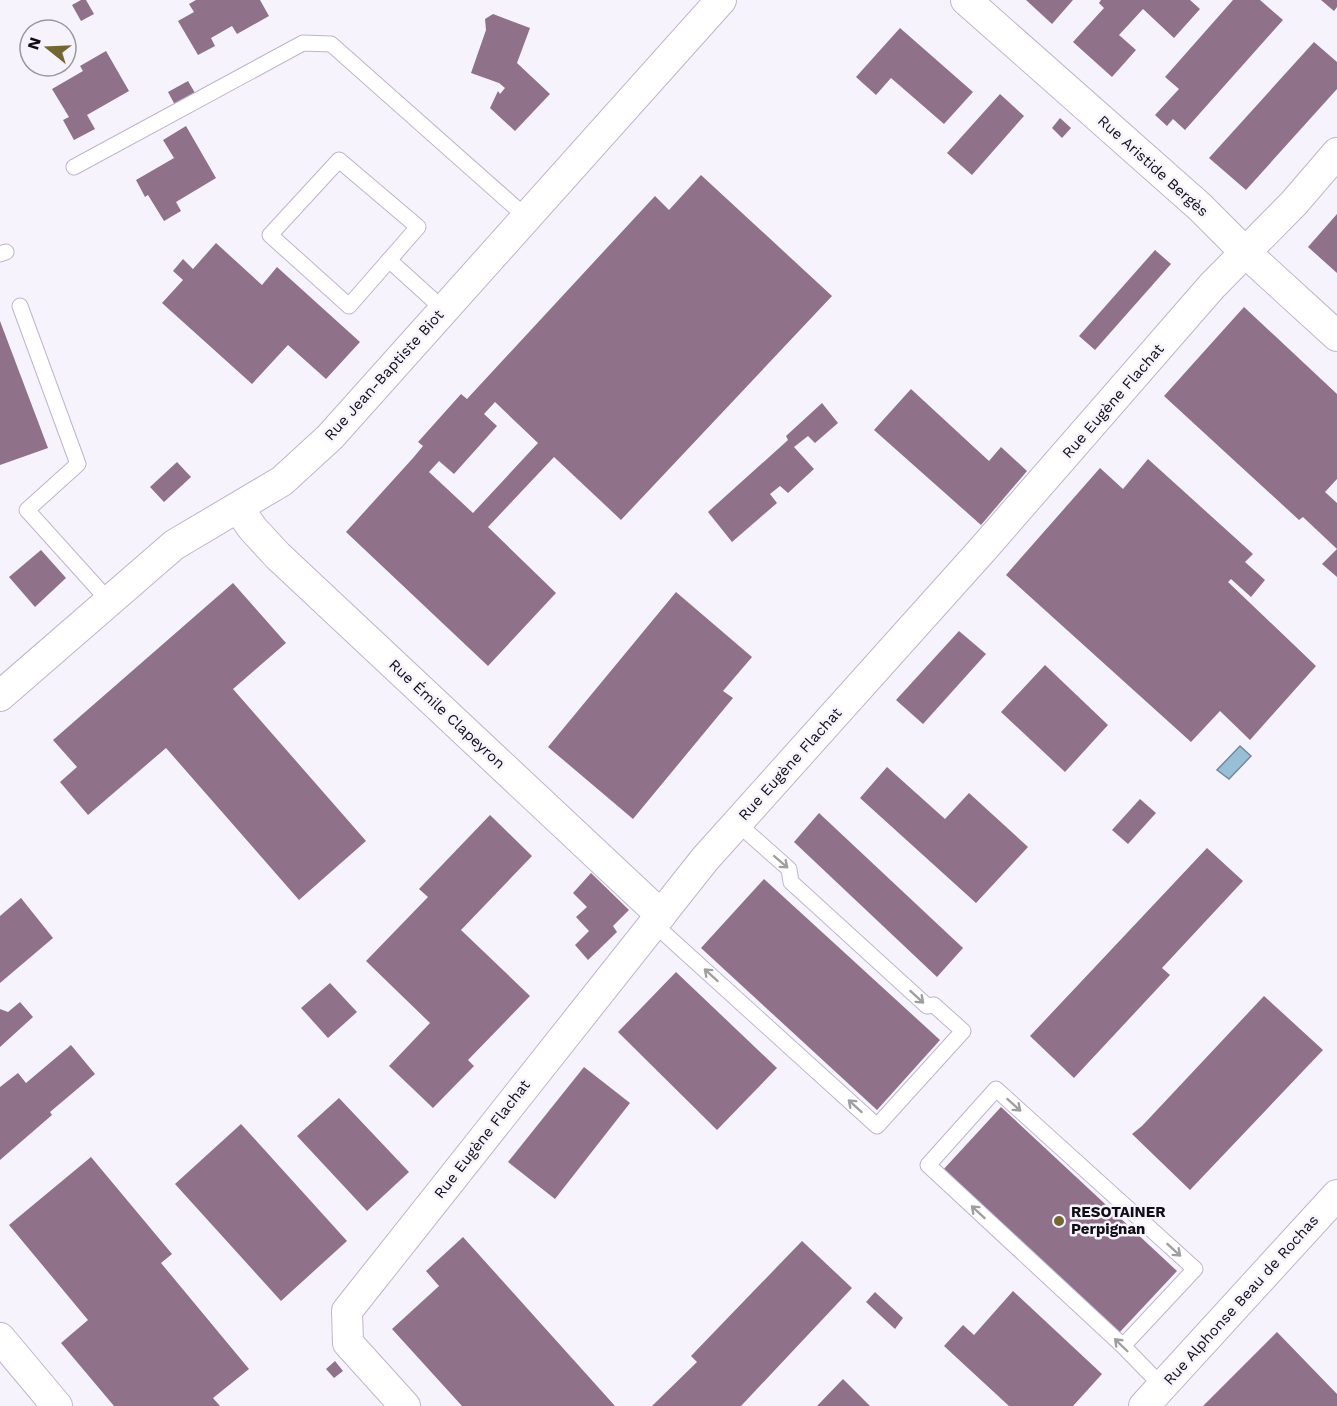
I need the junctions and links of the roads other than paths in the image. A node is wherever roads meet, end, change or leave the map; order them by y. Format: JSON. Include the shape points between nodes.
{"nodes":[{"id":1,"x":721,"y":0,"type":"edge"},
{"id":2,"x":966,"y":0,"type":"edge"},
{"id":3,"x":1337,"y":153,"type":"edge"},
{"id":4,"x":74,"y":167,"type":"dead end"},
{"id":5,"x":525,"y":216,"type":"junction"},
{"id":6,"x":1246,"y":253,"type":"junction"},
{"id":7,"x":389,"y":260,"type":"junction"},
{"id":8,"x":20,"y":306,"type":"dead end"},
{"id":9,"x":443,"y":309,"type":"junction"},
{"id":10,"x":1337,"y":336,"type":"edge"},
{"id":11,"x":238,"y":508,"type":"junction"},
{"id":12,"x":109,"y":602,"type":"junction"},
{"id":13,"x":0,"y":696,"type":"edge"},
{"id":14,"x":737,"y":823,"type":"junction"},
{"id":15,"x":658,"y":919,"type":"junction"},
{"id":16,"x":1337,"y":1195,"type":"edge"},
{"id":17,"x":0,"y":1338,"type":"edge"},
{"id":18,"x":1123,"y":1346,"type":"junction"},
{"id":19,"x":1153,"y":1396,"type":"edge"},
{"id":20,"x":57,"y":1406,"type":"edge"},
{"id":21,"x":405,"y":1406,"type":"edge"}],
"edges":[{"from":1,"to":5,"type":"street","name":"Rue Jean-Baptiste Biot"},
{"from":2,"to":6,"type":"street","name":"Rue Aristide Bergès","via":[[1200,207]]},
{"from":3,"to":6,"type":"street","name":"Rue Eugène Flachat"},
{"from":4,"to":5,"type":"lane","via":[[303,43],[331,44]]},
{"from":5,"to":9,"type":"street","name":"Rue Jean-Baptiste Biot"},
{"from":6,"to":10,"type":"street","name":"Rue Aristide Bergès"},
{"from":6,"to":14,"type":"street","name":"Rue Eugène Flachat","via":[[1212,286]]},
{"from":7,"to":7,"type":"lane","via":[[418,227],[339,160],[270,235],[349,306]]},
{"from":7,"to":9,"type":"lane"},
{"from":8,"to":12,"type":"lane","via":[[78,464],[27,510]]},
{"from":9,"to":11,"type":"street","name":"Rue Jean-Baptiste Biot","via":[[330,436],[282,481]]},
{"from":11,"to":12,"type":"street","name":"Rue Jean-Baptiste Biot","via":[[174,545]]},
{"from":11,"to":15,"type":"street","name":"Rue Émile Clapeyron","via":[[278,556]]},
{"from":12,"to":13,"type":"street","name":"Rue Jean-Baptiste Biot"},
{"from":14,"to":15,"type":"street","name":"Rue Eugène Flachat"},
{"from":14,"to":15,"type":"lane","one_way":true,"via":[[789,869],[791,882],[927,1006],[934,1005],[963,1031],[877,1126]]},
{"from":15,"to":21,"type":"street","name":"Rue Eugène Flachat","via":[[347,1311],[348,1343]]},
{"from":16,"to":19,"type":"street","name":"Rue Alphonse Beau de Rochas"},
{"from":17,"to":20,"type":"street"},
{"from":18,"to":18,"type":"lane","one_way":true,"via":[[928,1165],[996,1089],[1195,1269]]},
{"from":18,"to":19,"type":"lane"}]}
